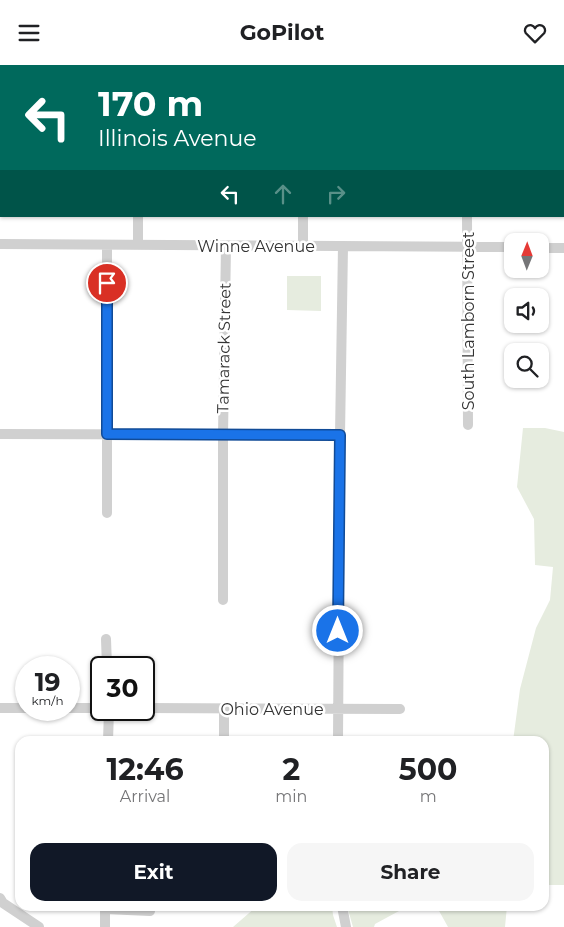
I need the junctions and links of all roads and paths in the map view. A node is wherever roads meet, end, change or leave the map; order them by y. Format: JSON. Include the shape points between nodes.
{"nodes":[{"id":1,"x":138,"y":217,"type":"edge"},
{"id":2,"x":303,"y":217,"type":"edge"},
{"id":3,"x":467,"y":217,"type":"edge"},
{"id":4,"x":0,"y":245,"type":"edge"},
{"id":5,"x":108,"y":245,"type":"junction"},
{"id":6,"x":138,"y":245,"type":"junction"},
{"id":7,"x":226,"y":246,"type":"junction"},
{"id":8,"x":304,"y":246,"type":"junction"},
{"id":9,"x":343,"y":247,"type":"junction"},
{"id":10,"x":467,"y":247,"type":"junction"},
{"id":11,"x":504,"y":247,"type":"edge"},
{"id":12,"x":549,"y":247,"type":"edge"},
{"id":13,"x":564,"y":248,"type":"edge"},
{"id":14,"x":468,"y":425,"type":"dead end"},
{"id":15,"x":0,"y":433,"type":"edge"},
{"id":16,"x":107,"y":434,"type":"junction"},
{"id":17,"x":223,"y":435,"type":"junction"},
{"id":18,"x":340,"y":435,"type":"junction"},
{"id":19,"x":107,"y":513,"type":"dead end"},
{"id":20,"x":223,"y":600,"type":"dead end"},
{"id":21,"x":106,"y":639,"type":"dead end"},
{"id":22,"x":107,"y":656,"type":"edge"},
{"id":23,"x":0,"y":708,"type":"edge"},
{"id":24,"x":15,"y":708,"type":"edge"},
{"id":25,"x":155,"y":709,"type":"edge"},
{"id":26,"x":224,"y":709,"type":"junction"},
{"id":27,"x":338,"y":709,"type":"junction"},
{"id":28,"x":400,"y":709,"type":"dead end"},
{"id":29,"x":109,"y":721,"type":"edge"},
{"id":30,"x":108,"y":736,"type":"edge"},
{"id":31,"x":224,"y":736,"type":"edge"},
{"id":32,"x":338,"y":736,"type":"edge"},
{"id":33,"x":0,"y":898,"type":"edge"},
{"id":34,"x":105,"y":911,"type":"edge"},
{"id":35,"x":343,"y":911,"type":"edge"},
{"id":36,"x":39,"y":927,"type":"edge"},
{"id":37,"x":105,"y":927,"type":"edge"},
{"id":38,"x":346,"y":927,"type":"edge"}],
"edges":[{"from":1,"to":6,"type":"street"},
{"from":2,"to":8,"type":"street"},
{"from":3,"to":10,"type":"street","name":"South Lamborn Street"},
{"from":4,"to":5,"type":"street","name":"Winne Avenue"},
{"from":5,"to":6,"type":"street","name":"Winne Avenue"},
{"from":5,"to":16,"type":"street"},
{"from":6,"to":7,"type":"street","name":"Winne Avenue"},
{"from":7,"to":8,"type":"street","name":"Winne Avenue"},
{"from":7,"to":17,"type":"street","name":"Tamarack Street"},
{"from":8,"to":9,"type":"street","name":"Winne Avenue"},
{"from":9,"to":10,"type":"street","name":"Winne Avenue"},
{"from":9,"to":18,"type":"street"},
{"from":10,"to":11,"type":"street","name":"Winne Avenue"},
{"from":10,"to":14,"type":"street","name":"South Lamborn Street"},
{"from":12,"to":13,"type":"street"},
{"from":15,"to":16,"type":"street"},
{"from":16,"to":17,"type":"street"},
{"from":16,"to":19,"type":"street"},
{"from":17,"to":18,"type":"street"},
{"from":17,"to":20,"type":"street","name":"Tamarack Street"},
{"from":18,"to":27,"type":"street"},
{"from":21,"to":22,"type":"street"},
{"from":23,"to":24,"type":"street"},
{"from":25,"to":26,"type":"street","name":"Ohio Avenue"},
{"from":26,"to":27,"type":"street","name":"Ohio Avenue"},
{"from":26,"to":31,"type":"street"},
{"from":27,"to":28,"type":"street","name":"Ohio Avenue"},
{"from":27,"to":32,"type":"street"},
{"from":29,"to":30,"type":"street"},
{"from":33,"to":36,"type":"street"},
{"from":34,"to":37,"type":"street"},
{"from":35,"to":38,"type":"street"}]}
